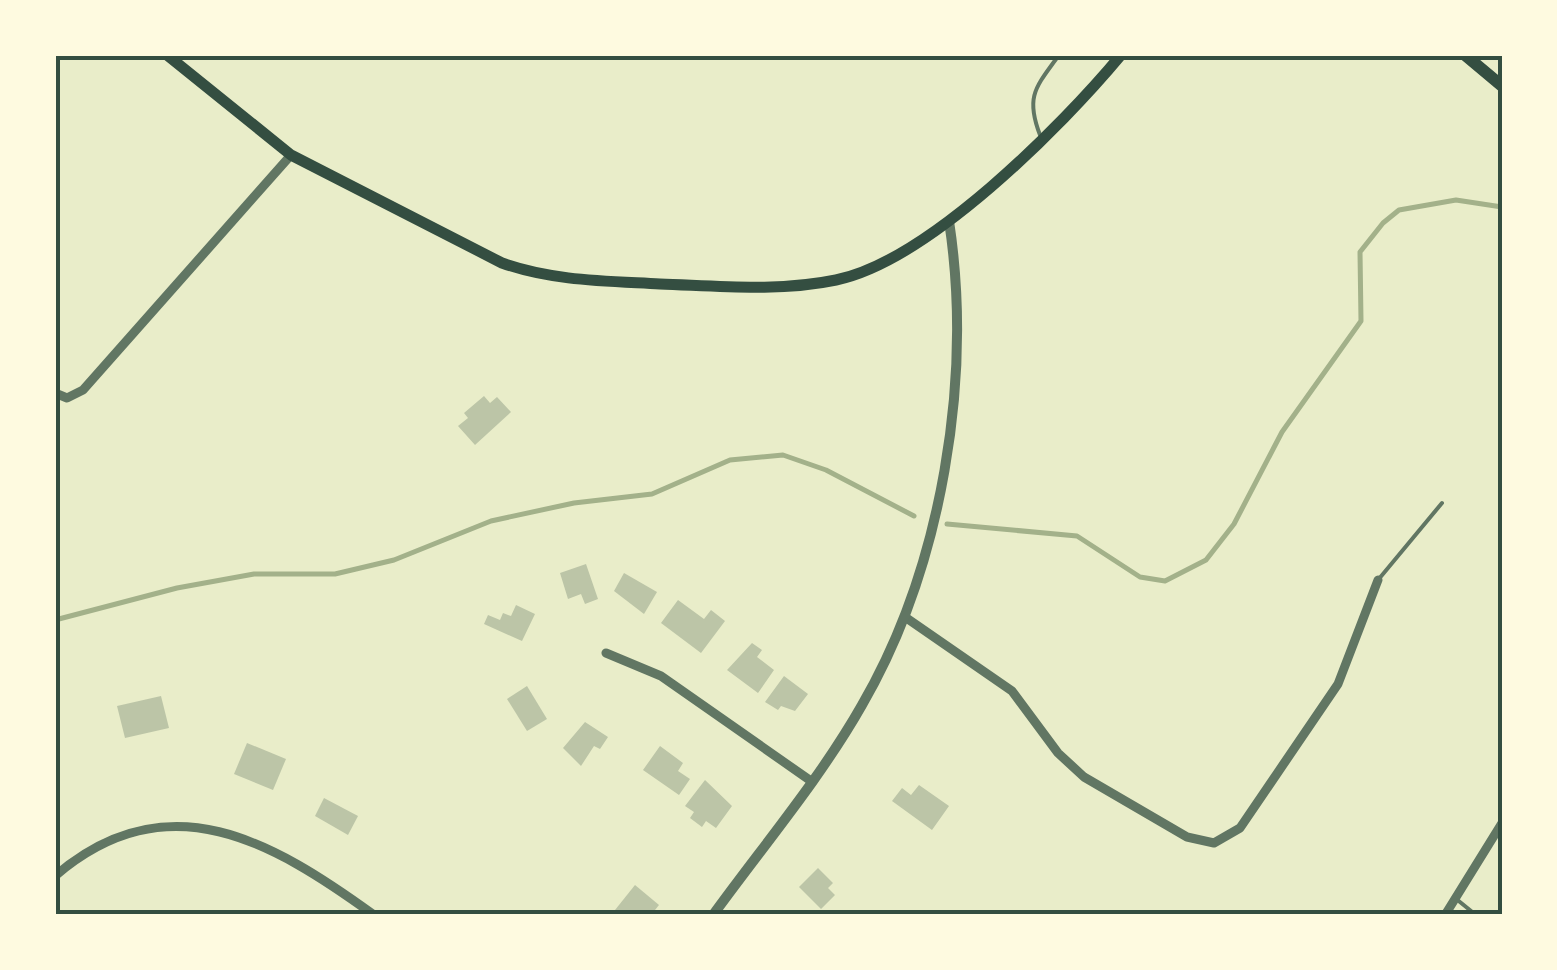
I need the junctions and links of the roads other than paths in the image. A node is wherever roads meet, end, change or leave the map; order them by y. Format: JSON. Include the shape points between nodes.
{"nodes":[{"id":1,"x":168,"y":55,"type":"edge"},
{"id":2,"x":1060,"y":55,"type":"edge"},
{"id":3,"x":1121,"y":55,"type":"edge"},
{"id":4,"x":1464,"y":55,"type":"edge"},
{"id":5,"x":1502,"y":86,"type":"edge"},
{"id":6,"x":1041,"y":137,"type":"junction"},
{"id":7,"x":290,"y":156,"type":"junction"},
{"id":8,"x":949,"y":221,"type":"junction"},
{"id":9,"x":55,"y":393,"type":"edge"},
{"id":10,"x":1442,"y":502,"type":"dead end"},
{"id":11,"x":1378,"y":580,"type":"joint"},
{"id":12,"x":905,"y":617,"type":"junction"},
{"id":13,"x":606,"y":653,"type":"dead end"},
{"id":14,"x":810,"y":781,"type":"junction"},
{"id":15,"x":1502,"y":823,"type":"edge"},
{"id":16,"x":55,"y":876,"type":"edge"},
{"id":17,"x":1455,"y":898,"type":"junction"},
{"id":18,"x":374,"y":915,"type":"edge"},
{"id":19,"x":713,"y":915,"type":"edge"},
{"id":20,"x":1444,"y":915,"type":"edge"},
{"id":21,"x":1476,"y":915,"type":"edge"}],
"edges":[{"from":1,"to":7,"type":"main road"},
{"from":2,"to":6,"type":"lane","via":[[1034,90],[1031,110]]},
{"from":3,"to":6,"type":"main road"},
{"from":4,"to":5,"type":"main road"},
{"from":6,"to":8,"type":"main road"},
{"from":7,"to":8,"type":"main road","via":[[502,263],[603,281],[731,287],[841,279],[904,251]]},
{"from":7,"to":9,"type":"street","via":[[83,390],[67,398]]},
{"from":8,"to":12,"type":"street","via":[[955,314],[950,417],[941,494]]},
{"from":10,"to":11,"type":"lane"},
{"from":11,"to":12,"type":"street","via":[[1338,684],[1240,828],[1214,843],[1187,836],[1084,777],[1012,691]]},
{"from":12,"to":14,"type":"street","via":[[862,706]]},
{"from":13,"to":14,"type":"street","via":[[661,676]]},
{"from":14,"to":19,"type":"street"},
{"from":15,"to":17,"type":"street"},
{"from":16,"to":18,"type":"street","via":[[94,847],[126,834],[206,828],[260,842],[295,860]]},
{"from":17,"to":20,"type":"street"},
{"from":17,"to":21,"type":"lane"}]}
